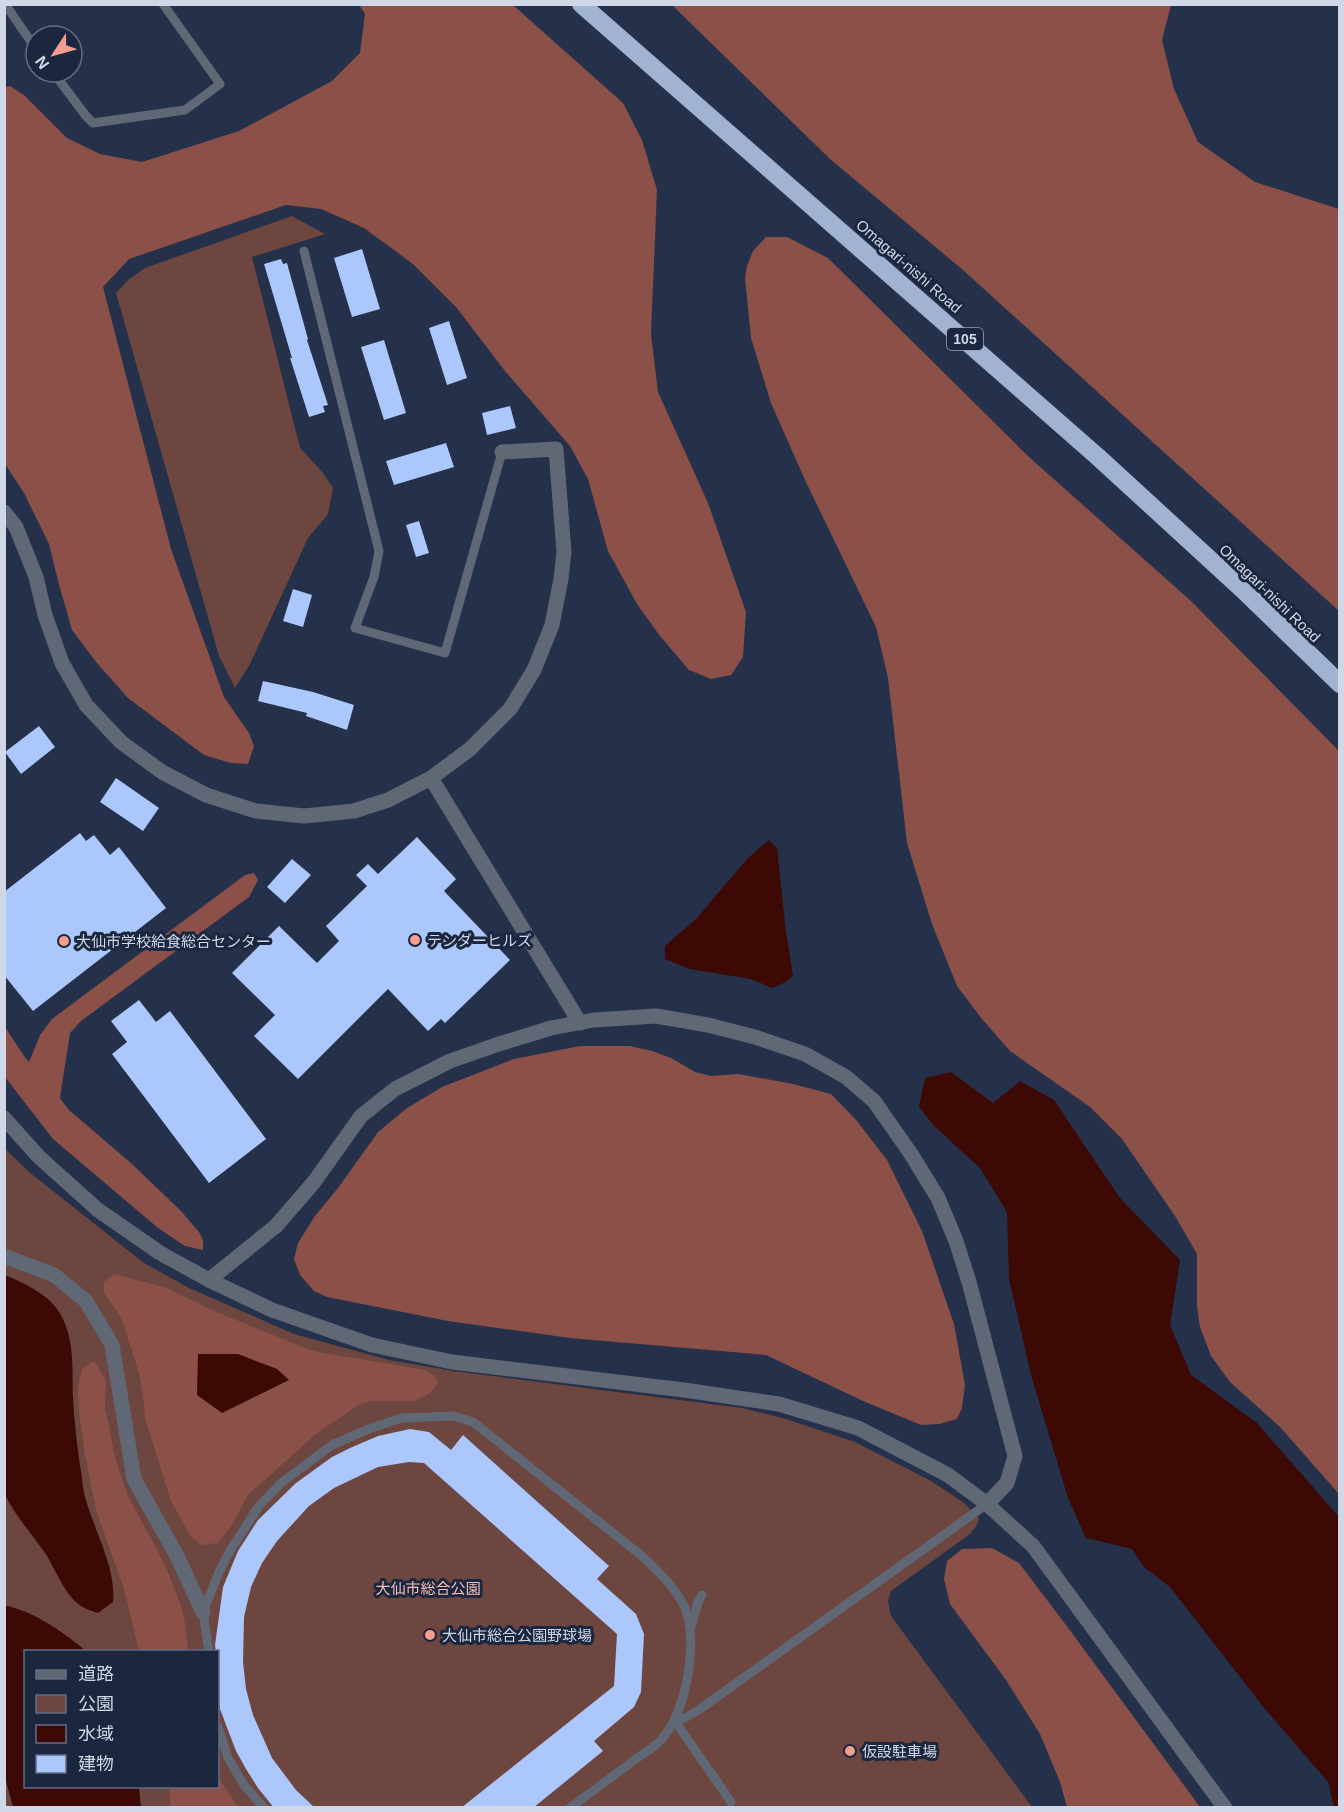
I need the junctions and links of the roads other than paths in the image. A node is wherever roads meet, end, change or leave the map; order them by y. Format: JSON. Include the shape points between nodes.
{"nodes":[{"id":1,"x":5,"y":4,"type":"edge"},
{"id":2,"x":163,"y":4,"type":"edge"},
{"id":3,"x":581,"y":4,"type":"edge"},
{"id":4,"x":24,"y":32,"type":"edge"},
{"id":5,"x":62,"y":84,"type":"edge"},
{"id":6,"x":304,"y":251,"type":"dead end"},
{"id":7,"x":502,"y":452,"type":"joint"},
{"id":8,"x":4,"y":512,"type":"edge"},
{"id":9,"x":1340,"y":684,"type":"edge"},
{"id":10,"x":431,"y":778,"type":"junction"},
{"id":11,"x":580,"y":1023,"type":"junction"},
{"id":12,"x":4,"y":1119,"type":"edge"},
{"id":13,"x":4,"y":1256,"type":"edge"},
{"id":14,"x":209,"y":1280,"type":"junction"},
{"id":15,"x":987,"y":1504,"type":"junction"},
{"id":16,"x":702,"y":1595,"type":"dead end"},
{"id":17,"x":203,"y":1612,"type":"junction"},
{"id":18,"x":690,"y":1630,"type":"junction"},
{"id":19,"x":209,"y":1650,"type":"edge"},
{"id":20,"x":675,"y":1721,"type":"junction"},
{"id":21,"x":219,"y":1730,"type":"edge"},
{"id":22,"x":731,"y":1802,"type":"dead end"},
{"id":23,"x":264,"y":1808,"type":"edge"},
{"id":24,"x":570,"y":1808,"type":"edge"},
{"id":25,"x":1225,"y":1808,"type":"edge"}],
"edges":[{"from":1,"to":4,"type":"lane"},
{"from":2,"to":5,"type":"lane","via":[[220,84],[185,110],[93,123]]},
{"from":3,"to":9,"type":"highway","name":"Omagari-nishi Road","number":"105","via":[[1098,457]]},
{"from":6,"to":7,"type":"lane","via":[[379,551],[355,628],[445,653]]},
{"from":7,"to":10,"type":"street","via":[[556,449],[564,552],[552,625],[534,670],[510,710],[470,749]]},
{"from":8,"to":10,"type":"street","via":[[16,527],[36,578],[62,663],[86,705],[121,742],[162,772],[206,795],[246,808],[304,816],[354,811],[388,800]]},
{"from":10,"to":11,"type":"street"},
{"from":11,"to":14,"type":"street","via":[[551,1028],[450,1061],[395,1089],[361,1116],[314,1182],[276,1226]]},
{"from":11,"to":15,"type":"street","via":[[656,1016],[755,1037],[805,1054],[846,1077],[874,1101],[938,1198],[969,1282],[1015,1456],[1007,1482]]},
{"from":12,"to":14,"type":"street","via":[[98,1210],[160,1253]]},
{"from":13,"to":17,"type":"street","via":[[54,1275],[87,1301],[112,1345],[134,1479]]},
{"from":14,"to":15,"type":"street","via":[[272,1310],[372,1345],[440,1360],[779,1404],[858,1428],[948,1475]]},
{"from":15,"to":20,"type":"lane","via":[[700,1709]]},
{"from":15,"to":25,"type":"street","via":[[1033,1546]]},
{"from":16,"to":18,"type":"lane"},
{"from":17,"to":18,"type":"lane","via":[[227,1556],[259,1506],[312,1458],[332,1445],[402,1418],[453,1416],[473,1422],[642,1556],[664,1577],[685,1608]]},
{"from":17,"to":19,"type":"lane"},
{"from":18,"to":20,"type":"lane","via":[[684,1696]]},
{"from":20,"to":22,"type":"lane"},
{"from":20,"to":24,"type":"lane","via":[[661,1740]]},
{"from":21,"to":23,"type":"lane","via":[[228,1758]]}]}
